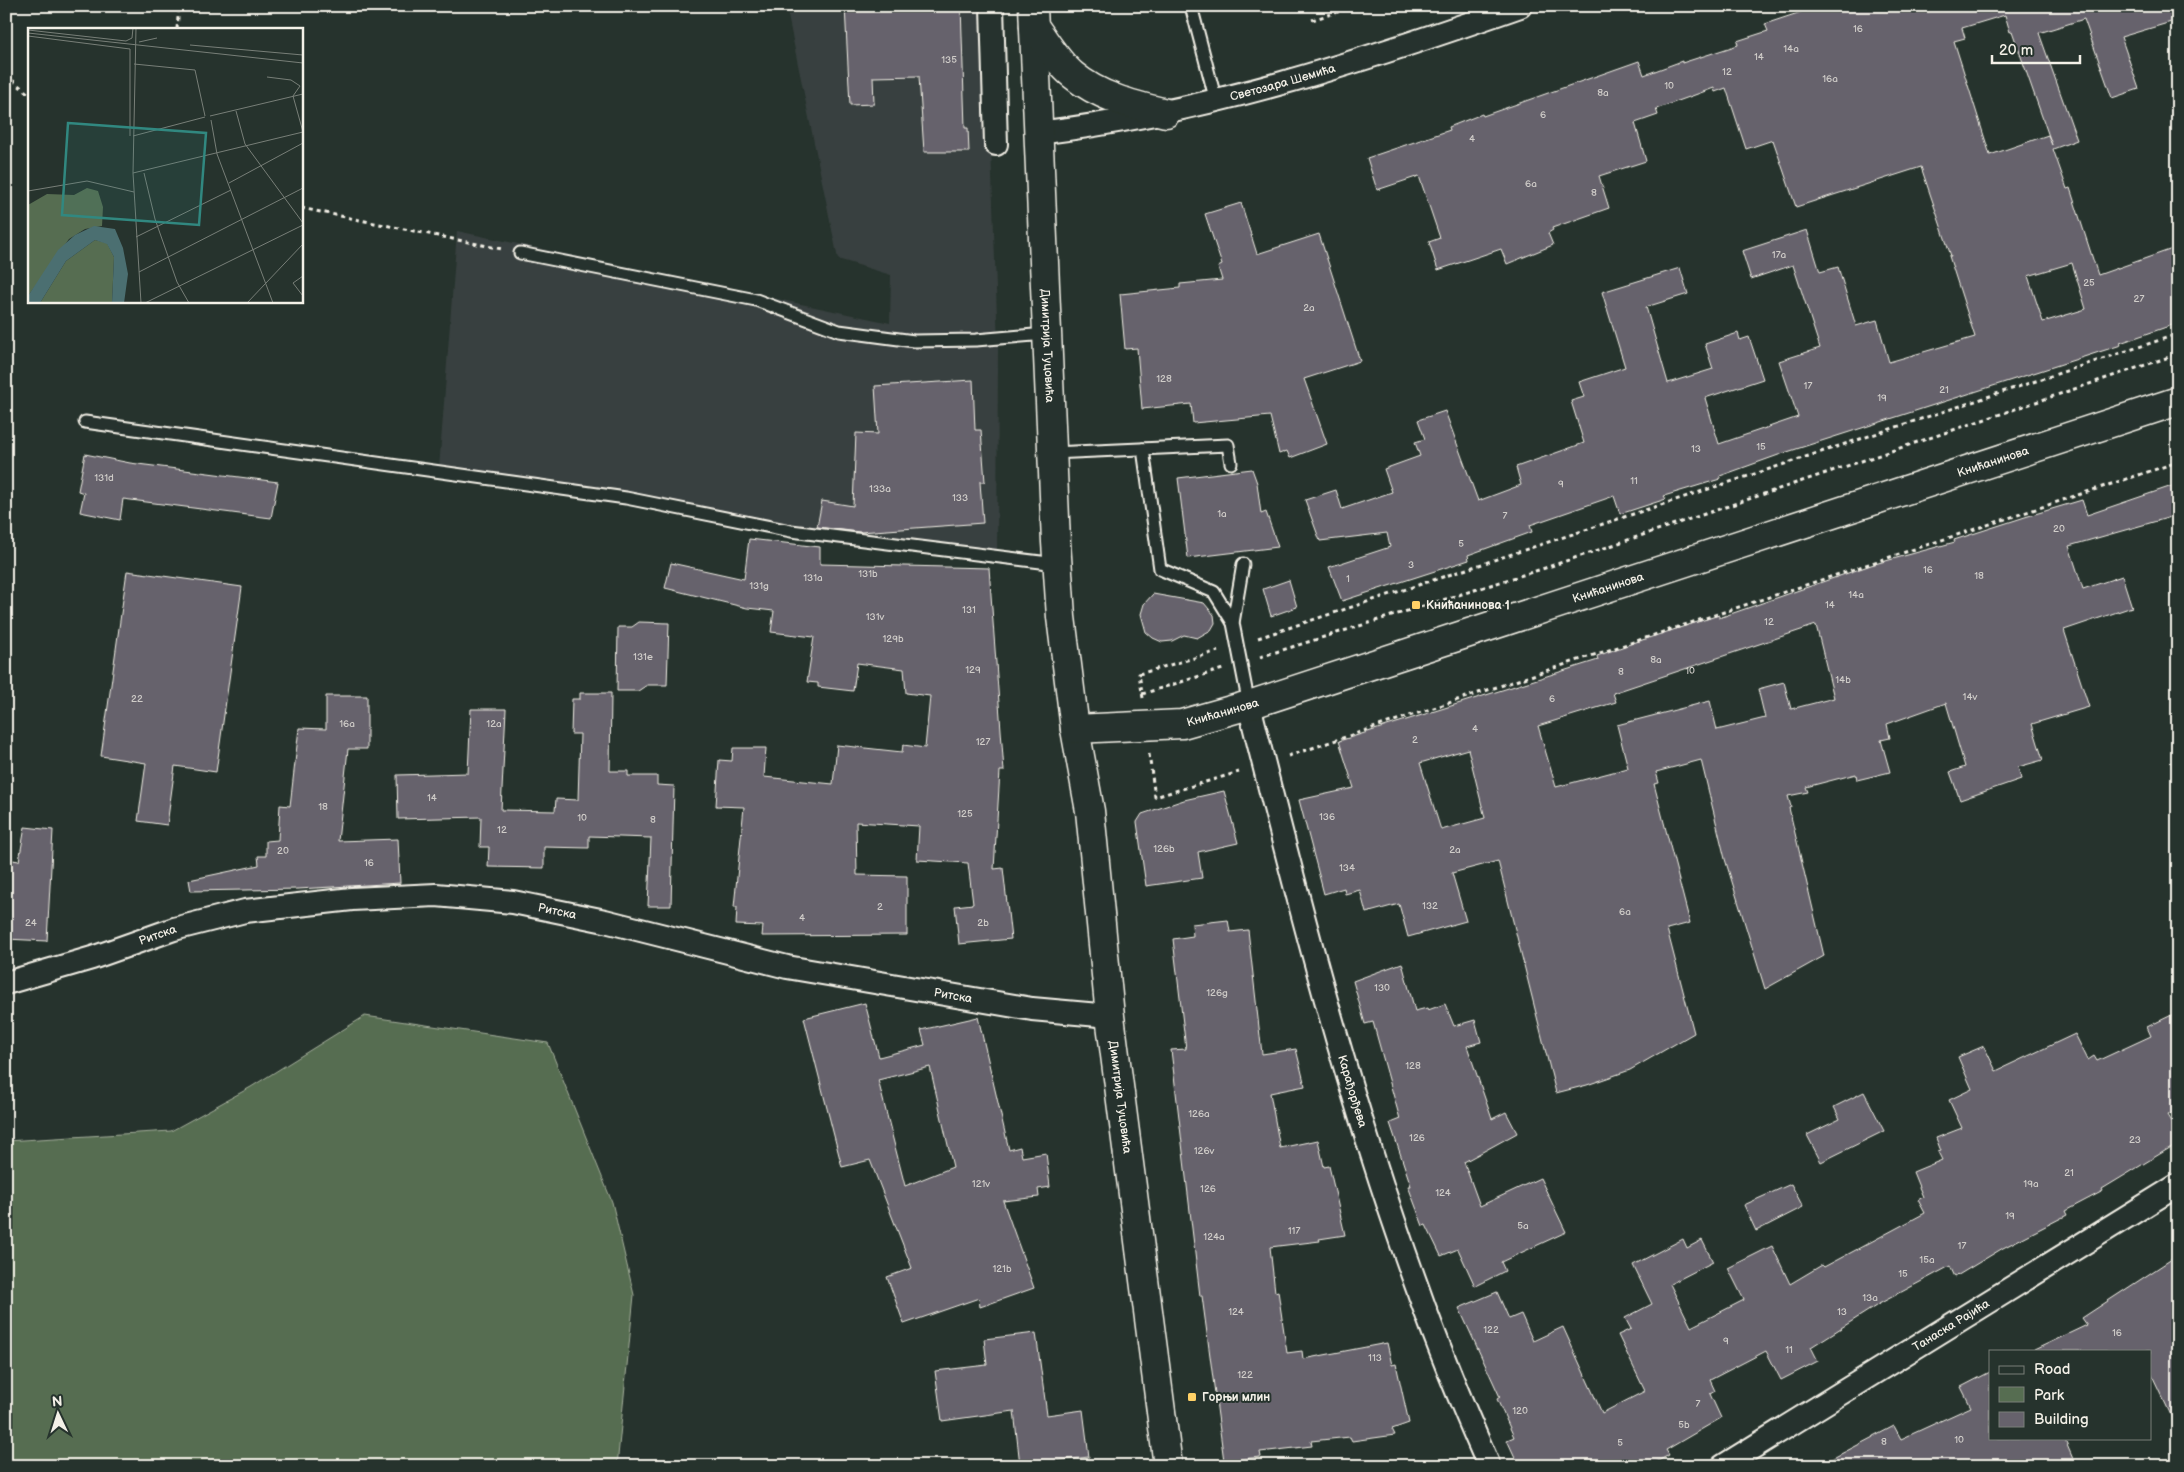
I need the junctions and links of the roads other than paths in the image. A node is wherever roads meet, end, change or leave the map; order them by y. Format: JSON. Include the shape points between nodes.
{"nodes":[{"id":1,"x":992,"y":6,"type":"edge"},
{"id":2,"x":1191,"y":6,"type":"edge"},
{"id":3,"x":1520,"y":6,"type":"edge"},
{"id":4,"x":1033,"y":16,"type":"edge"},
{"id":5,"x":1216,"y":101,"type":"junction"},
{"id":6,"x":1166,"y":114,"type":"junction"},
{"id":7,"x":1038,"y":133,"type":"junction"},
{"id":8,"x":996,"y":144,"type":"dead end"},
{"id":9,"x":520,"y":252,"type":"road end"},
{"id":10,"x":1046,"y":334,"type":"junction"},
{"id":11,"x":2178,"y":401,"type":"edge"},
{"id":12,"x":85,"y":422,"type":"dead end"},
{"id":13,"x":1143,"y":449,"type":"junction"},
{"id":14,"x":1052,"y":453,"type":"junction"},
{"id":15,"x":1231,"y":463,"type":"dead end"},
{"id":16,"x":1058,"y":564,"type":"junction"},
{"id":17,"x":1243,"y":564,"type":"dead end"},
{"id":18,"x":1233,"y":623,"type":"junction"},
{"id":19,"x":1249,"y":705,"type":"junction"},
{"id":20,"x":1075,"y":729,"type":"junction"},
{"id":21,"x":6,"y":984,"type":"edge"},
{"id":22,"x":1110,"y":1016,"type":"junction"},
{"id":23,"x":2178,"y":1186,"type":"edge"},
{"id":24,"x":1168,"y":1466,"type":"edge"},
{"id":25,"x":1489,"y":1466,"type":"edge"},
{"id":26,"x":1723,"y":1466,"type":"edge"}],
"edges":[{"from":1,"to":8,"type":"street"},
{"from":2,"to":5,"type":"lane"},
{"from":3,"to":5,"type":"street","name":"Светозара Шемића","via":[[1382,54]]},
{"from":4,"to":6,"type":"main road","via":[[1072,75],[1096,91]]},
{"from":4,"to":7,"type":"main road","name":"Димитрија Туцовића"},
{"from":5,"to":6,"type":"street","name":"Светозара Шемића"},
{"from":6,"to":7,"type":"street","name":"Светозара Шемића"},
{"from":7,"to":10,"type":"main road","name":"Димитрија Туцовића"},
{"from":9,"to":10,"type":"lane","via":[[756,300],[839,332],[914,341]]},
{"from":10,"to":14,"type":"main road","name":"Димитрија Туцовића"},
{"from":11,"to":19,"type":"main road","name":"Книћанинова"},
{"from":12,"to":16,"type":"lane","via":[[626,498],[791,531]]},
{"from":13,"to":14,"type":"lane"},
{"from":13,"to":15,"type":"lane","via":[[1228,445]]},
{"from":13,"to":18,"type":"lane","via":[[1160,569],[1214,592]]},
{"from":14,"to":16,"type":"main road","name":"Димитрија Туцовића"},
{"from":16,"to":20,"type":"main road","name":"Димитрија Туцовића"},
{"from":17,"to":18,"type":"lane"},
{"from":18,"to":19,"type":"lane"},
{"from":19,"to":20,"type":"main road","name":"Книћанинова","via":[[1182,724]]},
{"from":19,"to":25,"type":"street","name":"Карађорђева","via":[[1304,924],[1359,1112],[1416,1287]]},
{"from":20,"to":22,"type":"main road","name":"Димитрија Туцовића","via":[[1090,811]]},
{"from":21,"to":22,"type":"street","name":"Ритска","via":[[174,929],[246,911],[352,899],[436,895],[522,904],[605,921],[787,967],[1032,1009]]},
{"from":22,"to":24,"type":"main road","name":"Димитрија Туцовића"},
{"from":23,"to":26,"type":"street","name":"Танаска Рајића"}]}
